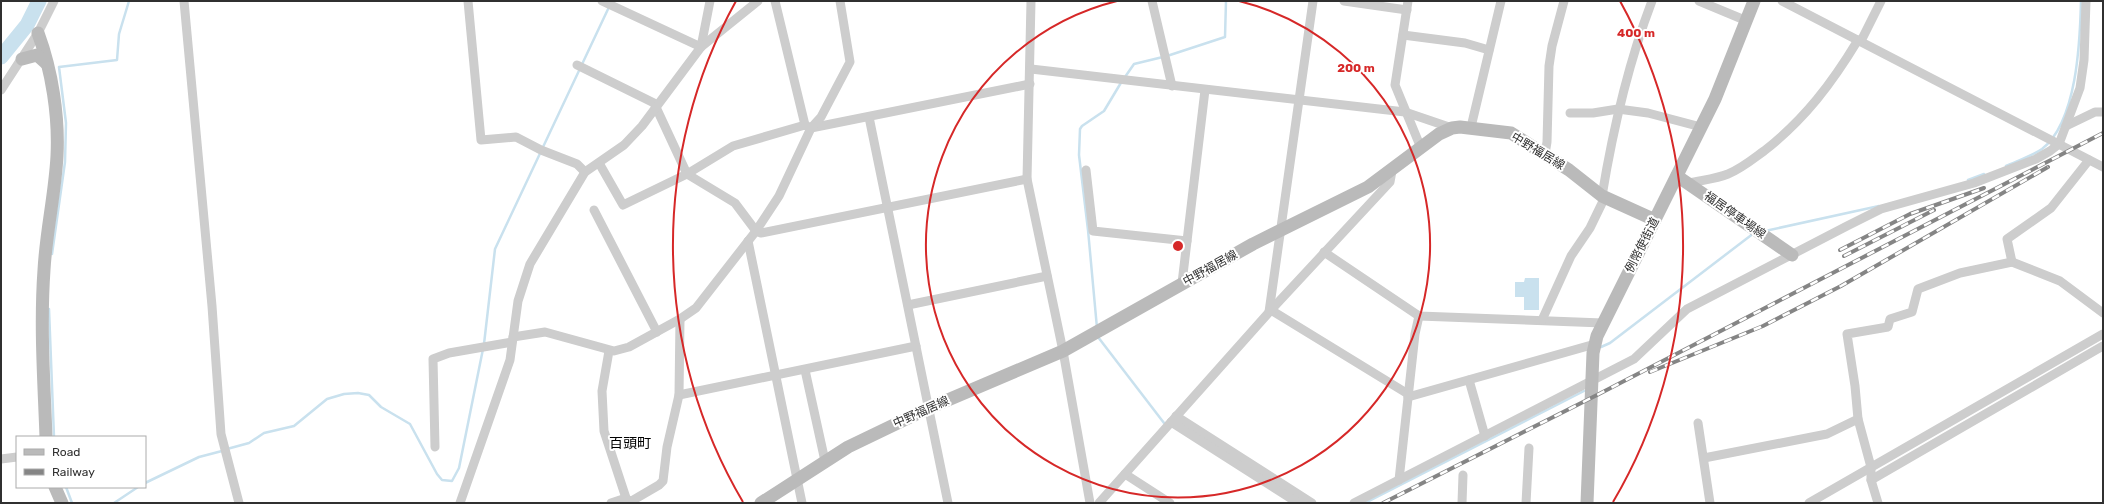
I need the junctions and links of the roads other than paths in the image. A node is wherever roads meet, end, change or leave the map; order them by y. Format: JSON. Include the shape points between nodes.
{"nodes":[{"id":1,"x":54,"y":1,"type":"edge"},
{"id":2,"x":184,"y":1,"type":"edge"},
{"id":3,"x":468,"y":1,"type":"edge"},
{"id":4,"x":602,"y":1,"type":"edge"},
{"id":5,"x":710,"y":1,"type":"edge"},
{"id":6,"x":758,"y":1,"type":"edge"},
{"id":7,"x":775,"y":1,"type":"edge"},
{"id":8,"x":840,"y":1,"type":"edge"},
{"id":9,"x":1031,"y":1,"type":"edge"},
{"id":10,"x":1152,"y":1,"type":"edge"},
{"id":11,"x":1313,"y":1,"type":"edge"},
{"id":12,"x":1344,"y":1,"type":"edge"},
{"id":13,"x":1501,"y":1,"type":"edge"},
{"id":14,"x":1564,"y":1,"type":"edge"},
{"id":15,"x":1652,"y":1,"type":"edge"},
{"id":16,"x":1699,"y":1,"type":"edge"},
{"id":17,"x":1754,"y":1,"type":"edge"},
{"id":18,"x":1782,"y":1,"type":"edge"},
{"id":19,"x":1881,"y":1,"type":"edge"},
{"id":20,"x":2086,"y":1,"type":"edge"},
{"id":21,"x":1407,"y":5,"type":"edge"},
{"id":22,"x":1746,"y":21,"type":"junction"},
{"id":23,"x":38,"y":33,"type":"junction"},
{"id":24,"x":1403,"y":35,"type":"junction"},
{"id":25,"x":1860,"y":40,"type":"junction"},
{"id":26,"x":701,"y":47,"type":"junction"},
{"id":27,"x":1489,"y":50,"type":"junction"},
{"id":28,"x":22,"y":59,"type":"junction"},
{"id":29,"x":47,"y":64,"type":"junction"},
{"id":30,"x":580,"y":66,"type":"dead end"},
{"id":31,"x":1031,"y":69,"type":"junction"},
{"id":32,"x":1030,"y":84,"type":"junction"},
{"id":33,"x":1172,"y":86,"type":"junction"},
{"id":34,"x":1,"y":90,"type":"edge"},
{"id":35,"x":1205,"y":90,"type":"junction"},
{"id":36,"x":1298,"y":100,"type":"junction"},
{"id":37,"x":656,"y":106,"type":"junction"},
{"id":38,"x":1618,"y":110,"type":"junction"},
{"id":39,"x":1405,"y":112,"type":"junction"},
{"id":40,"x":2103,"y":112,"type":"edge"},
{"id":41,"x":1570,"y":113,"type":"dead end"},
{"id":42,"x":869,"y":116,"type":"junction"},
{"id":43,"x":2066,"y":126,"type":"junction"},
{"id":44,"x":808,"y":127,"type":"junction"},
{"id":45,"x":1471,"y":127,"type":"junction"},
{"id":46,"x":1701,"y":127,"type":"junction"},
{"id":47,"x":1452,"y":128,"type":"junction"},
{"id":48,"x":2059,"y":144,"type":"junction"},
{"id":49,"x":1421,"y":148,"type":"junction"},
{"id":50,"x":1544,"y":154,"type":"junction"},
{"id":51,"x":2089,"y":160,"type":"junction"},
{"id":52,"x":598,"y":163,"type":"junction"},
{"id":53,"x":2103,"y":167,"type":"edge"},
{"id":54,"x":1086,"y":170,"type":"dead end"},
{"id":55,"x":1392,"y":171,"type":"junction"},
{"id":56,"x":585,"y":172,"type":"junction"},
{"id":57,"x":687,"y":174,"type":"junction"},
{"id":58,"x":1677,"y":176,"type":"junction"},
{"id":59,"x":1027,"y":179,"type":"junction"},
{"id":60,"x":1690,"y":183,"type":"junction"},
{"id":61,"x":1604,"y":196,"type":"junction"},
{"id":62,"x":887,"y":206,"type":"junction"},
{"id":63,"x":594,"y":210,"type":"dead end"},
{"id":64,"x":1655,"y":220,"type":"junction"},
{"id":65,"x":1280,"y":230,"type":"junction"},
{"id":66,"x":756,"y":231,"type":"junction"},
{"id":67,"x":748,"y":241,"type":"junction"},
{"id":68,"x":1187,"y":241,"type":"junction"},
{"id":69,"x":1324,"y":252,"type":"junction"},
{"id":70,"x":1792,"y":256,"type":"junction"},
{"id":71,"x":2012,"y":262,"type":"junction"},
{"id":72,"x":1047,"y":276,"type":"junction"},
{"id":73,"x":1182,"y":283,"type":"junction"},
{"id":74,"x":908,"y":305,"type":"junction"},
{"id":75,"x":1270,"y":311,"type":"junction"},
{"id":76,"x":2103,"y":313,"type":"edge"},
{"id":77,"x":1419,"y":316,"type":"junction"},
{"id":78,"x":680,"y":319,"type":"junction"},
{"id":79,"x":1542,"y":320,"type":"junction"},
{"id":80,"x":1603,"y":323,"type":"junction"},
{"id":81,"x":657,"y":332,"type":"junction"},
{"id":82,"x":2103,"y":334,"type":"edge"},
{"id":83,"x":512,"y":340,"type":"junction"},
{"id":84,"x":1595,"y":344,"type":"junction"},
{"id":85,"x":916,"y":346,"type":"junction"},
{"id":86,"x":2103,"y":346,"type":"edge"},
{"id":87,"x":609,"y":351,"type":"junction"},
{"id":88,"x":1063,"y":351,"type":"junction"},
{"id":89,"x":805,"y":370,"type":"junction"},
{"id":90,"x":775,"y":376,"type":"junction"},
{"id":91,"x":1469,"y":380,"type":"junction"},
{"id":92,"x":1592,"y":380,"type":"junction"},
{"id":93,"x":679,"y":395,"type":"junction"},
{"id":94,"x":1408,"y":395,"type":"junction"},
{"id":95,"x":929,"y":408,"type":"junction"},
{"id":96,"x":1173,"y":419,"type":"junction"},
{"id":97,"x":1858,"y":420,"type":"junction"},
{"id":98,"x":1698,"y":423,"type":"dead end"},
{"id":99,"x":46,"y":436,"type":"edge"},
{"id":100,"x":1485,"y":436,"type":"junction"},
{"id":101,"x":435,"y":447,"type":"dead end"},
{"id":102,"x":1529,"y":448,"type":"dead end"},
{"id":103,"x":16,"y":456,"type":"edge"},
{"id":104,"x":1704,"y":458,"type":"junction"},
{"id":105,"x":1,"y":459,"type":"edge"},
{"id":106,"x":825,"y":461,"type":"junction"},
{"id":107,"x":1871,"y":467,"type":"junction"},
{"id":108,"x":1125,"y":474,"type":"junction"},
{"id":109,"x":1463,"y":475,"type":"dead end"},
{"id":110,"x":797,"y":480,"type":"junction"},
{"id":111,"x":1398,"y":480,"type":"junction"},
{"id":112,"x":1871,"y":480,"type":"junction"},
{"id":113,"x":55,"y":488,"type":"edge"},
{"id":114,"x":629,"y":501,"type":"edge"},
{"id":115,"x":62,"y":503,"type":"edge"},
{"id":116,"x":239,"y":503,"type":"edge"},
{"id":117,"x":460,"y":503,"type":"edge"},
{"id":118,"x":611,"y":503,"type":"edge"},
{"id":119,"x":761,"y":503,"type":"edge"},
{"id":120,"x":802,"y":503,"type":"edge"},
{"id":121,"x":948,"y":503,"type":"edge"},
{"id":122,"x":1090,"y":503,"type":"edge"},
{"id":123,"x":1099,"y":503,"type":"edge"},
{"id":124,"x":1170,"y":503,"type":"edge"},
{"id":125,"x":1298,"y":503,"type":"edge"},
{"id":126,"x":1312,"y":503,"type":"edge"},
{"id":127,"x":1354,"y":503,"type":"edge"},
{"id":128,"x":1462,"y":503,"type":"edge"},
{"id":129,"x":1526,"y":503,"type":"edge"},
{"id":130,"x":1587,"y":503,"type":"edge"},
{"id":131,"x":1710,"y":503,"type":"edge"},
{"id":132,"x":1809,"y":503,"type":"edge"},
{"id":133,"x":1878,"y":503,"type":"edge"}],
"edges":[{"from":1,"to":23,"type":"street"},
{"from":2,"to":116,"type":"street","via":[[221,434]]},
{"from":3,"to":56,"type":"street","via":[[481,140],[516,137],[540,150],[578,164]]},
{"from":4,"to":26,"type":"street"},
{"from":5,"to":26,"type":"street"},
{"from":6,"to":26,"type":"street"},
{"from":7,"to":44,"type":"street"},
{"from":8,"to":44,"type":"street","via":[[850,62],[821,118]]},
{"from":9,"to":31,"type":"street"},
{"from":10,"to":33,"type":"street"},
{"from":11,"to":36,"type":"street"},
{"from":12,"to":21,"type":"street"},
{"from":13,"to":27,"type":"street"},
{"from":14,"to":50,"type":"street","via":[[1549,66],[1547,142]]},
{"from":15,"to":38,"type":"street"},
{"from":16,"to":22,"type":"street"},
{"from":17,"to":22,"type":"main road","name":"例幣使街道"},
{"from":18,"to":25,"type":"street"},
{"from":19,"to":25,"type":"street"},
{"from":20,"to":43,"type":"street","via":[[2080,88]]},
{"from":21,"to":24,"type":"street"},
{"from":22,"to":46,"type":"main road","name":"例幣使街道"},
{"from":23,"to":28,"type":"street"},
{"from":23,"to":29,"type":"main road"},
{"from":24,"to":27,"type":"street","via":[[1465,43]]},
{"from":24,"to":39,"type":"street","via":[[1395,85]]},
{"from":25,"to":48,"type":"street"},
{"from":25,"to":60,"type":"street","via":[[1816,102],[1782,137],[1738,169]]},
{"from":26,"to":37,"type":"street"},
{"from":27,"to":45,"type":"street"},
{"from":28,"to":29,"type":"main road","via":[[37,55]]},
{"from":28,"to":34,"type":"street"},
{"from":29,"to":99,"type":"main road","via":[[57,135],[44,269],[42,321]]},
{"from":30,"to":37,"type":"street"},
{"from":31,"to":32,"type":"street"},
{"from":31,"to":33,"type":"street"},
{"from":32,"to":42,"type":"street"},
{"from":32,"to":59,"type":"street"},
{"from":33,"to":35,"type":"street"},
{"from":35,"to":36,"type":"street"},
{"from":35,"to":68,"type":"street"},
{"from":36,"to":39,"type":"street"},
{"from":36,"to":65,"type":"street"},
{"from":37,"to":52,"type":"street","via":[[624,145]]},
{"from":37,"to":57,"type":"street"},
{"from":38,"to":41,"type":"street"},
{"from":38,"to":46,"type":"street","via":[[1648,113]]},
{"from":38,"to":61,"type":"street"},
{"from":39,"to":47,"type":"street"},
{"from":39,"to":49,"type":"street"},
{"from":40,"to":43,"type":"street","via":[[2095,112]]},
{"from":42,"to":44,"type":"street"},
{"from":42,"to":62,"type":"street"},
{"from":43,"to":48,"type":"street"},
{"from":44,"to":57,"type":"street","via":[[733,146]]},
{"from":44,"to":66,"type":"street","via":[[779,196]]},
{"from":45,"to":47,"type":"main road","name":"中野福居線"},
{"from":45,"to":50,"type":"main road","name":"中野福居線","via":[[1511,133]]},
{"from":46,"to":58,"type":"main road","name":"例幣使街道"},
{"from":47,"to":49,"type":"main road","name":"中野福居線","via":[[1439,134]]},
{"from":48,"to":51,"type":"street"},
{"from":48,"to":70,"type":"street","via":[[2036,159],[1974,183],[1881,209]]},
{"from":49,"to":55,"type":"main road","name":"中野福居線"},
{"from":50,"to":61,"type":"main road","name":"中野福居線"},
{"from":51,"to":53,"type":"street"},
{"from":51,"to":71,"type":"street","via":[[2051,208],[2007,238]]},
{"from":52,"to":56,"type":"street"},
{"from":52,"to":57,"type":"street","via":[[623,205]]},
{"from":54,"to":68,"type":"street","via":[[1094,231]]},
{"from":55,"to":65,"type":"main road","name":"中野福居線","via":[[1368,187]]},
{"from":55,"to":69,"type":"street","via":[[1390,182]]},
{"from":56,"to":83,"type":"street","via":[[530,264],[518,302]]},
{"from":57,"to":66,"type":"street","via":[[735,204]]},
{"from":58,"to":60,"type":"main road","name":"福居停車場線"},
{"from":58,"to":64,"type":"main road","name":"例幣使街道"},
{"from":59,"to":62,"type":"street"},
{"from":59,"to":72,"type":"street"},
{"from":60,"to":70,"type":"main road","name":"福居停車場線"},
{"from":61,"to":64,"type":"main road","name":"中野福居線"},
{"from":61,"to":79,"type":"street","via":[[1590,228],[1571,256]]},
{"from":62,"to":66,"type":"street","via":[[761,234]]},
{"from":62,"to":74,"type":"street"},
{"from":63,"to":81,"type":"street"},
{"from":64,"to":80,"type":"main road","name":"例幣使街道"},
{"from":65,"to":73,"type":"main road","name":"中野福居線"},
{"from":65,"to":75,"type":"street"},
{"from":66,"to":67,"type":"street"},
{"from":67,"to":78,"type":"street","via":[[696,308]]},
{"from":67,"to":90,"type":"street"},
{"from":68,"to":73,"type":"street"},
{"from":69,"to":75,"type":"street"},
{"from":69,"to":77,"type":"street"},
{"from":70,"to":92,"type":"street","via":[[1687,309],[1634,359]]},
{"from":71,"to":76,"type":"street","via":[[2060,281]]},
{"from":71,"to":97,"type":"street","via":[[1960,273],[1918,289],[1912,312],[1890,319],[1888,327],[1847,334]]},
{"from":72,"to":74,"type":"street"},
{"from":72,"to":88,"type":"street"},
{"from":73,"to":88,"type":"main road","name":"中野福居線"},
{"from":74,"to":85,"type":"street"},
{"from":75,"to":94,"type":"street"},
{"from":75,"to":96,"type":"street"},
{"from":77,"to":79,"type":"street"},
{"from":77,"to":94,"type":"street"},
{"from":78,"to":81,"type":"street"},
{"from":78,"to":93,"type":"street"},
{"from":79,"to":80,"type":"street"},
{"from":80,"to":84,"type":"main road","name":"例幣使街道"},
{"from":81,"to":87,"type":"street","via":[[629,347]]},
{"from":82,"to":107,"type":"street"},
{"from":83,"to":87,"type":"street","via":[[545,332]]},
{"from":83,"to":101,"type":"street","via":[[432,359]]},
{"from":83,"to":117,"type":"street","via":[[510,360]]},
{"from":84,"to":91,"type":"street"},
{"from":84,"to":92,"type":"main road","name":"例幣使街道"},
{"from":85,"to":89,"type":"street"},
{"from":85,"to":95,"type":"street"},
{"from":86,"to":112,"type":"street"},
{"from":87,"to":114,"type":"street","via":[[602,391],[604,431]]},
{"from":88,"to":95,"type":"main road","name":"中野福居線"},
{"from":88,"to":122,"type":"street"},
{"from":89,"to":90,"type":"street"},
{"from":89,"to":106,"type":"street"},
{"from":90,"to":93,"type":"street"},
{"from":90,"to":110,"type":"street"},
{"from":91,"to":94,"type":"street"},
{"from":91,"to":100,"type":"street"},
{"from":92,"to":100,"type":"street"},
{"from":92,"to":130,"type":"main road","name":"例幣使街道"},
{"from":93,"to":114,"type":"street","via":[[667,447],[663,481]]},
{"from":94,"to":111,"type":"street"},
{"from":95,"to":106,"type":"main road","name":"中野福居線"},
{"from":95,"to":121,"type":"street"},
{"from":96,"to":108,"type":"street"},
{"from":96,"to":125,"type":"street"},
{"from":96,"to":126,"type":"street"},
{"from":97,"to":104,"type":"street","via":[[1827,434]]},
{"from":97,"to":107,"type":"street"},
{"from":98,"to":104,"type":"street"},
{"from":100,"to":111,"type":"street"},
{"from":102,"to":129,"type":"street"},
{"from":103,"to":105,"type":"street"},
{"from":104,"to":131,"type":"street"},
{"from":106,"to":110,"type":"main road","name":"中野福居線"},
{"from":107,"to":112,"type":"street"},
{"from":107,"to":132,"type":"street"},
{"from":108,"to":123,"type":"street"},
{"from":108,"to":124,"type":"street"},
{"from":109,"to":128,"type":"street"},
{"from":110,"to":119,"type":"main road","name":"中野福居線"},
{"from":110,"to":120,"type":"street"},
{"from":111,"to":127,"type":"street"},
{"from":112,"to":133,"type":"street"},
{"from":113,"to":115,"type":"main road"},
{"from":114,"to":118,"type":"street"}]}
